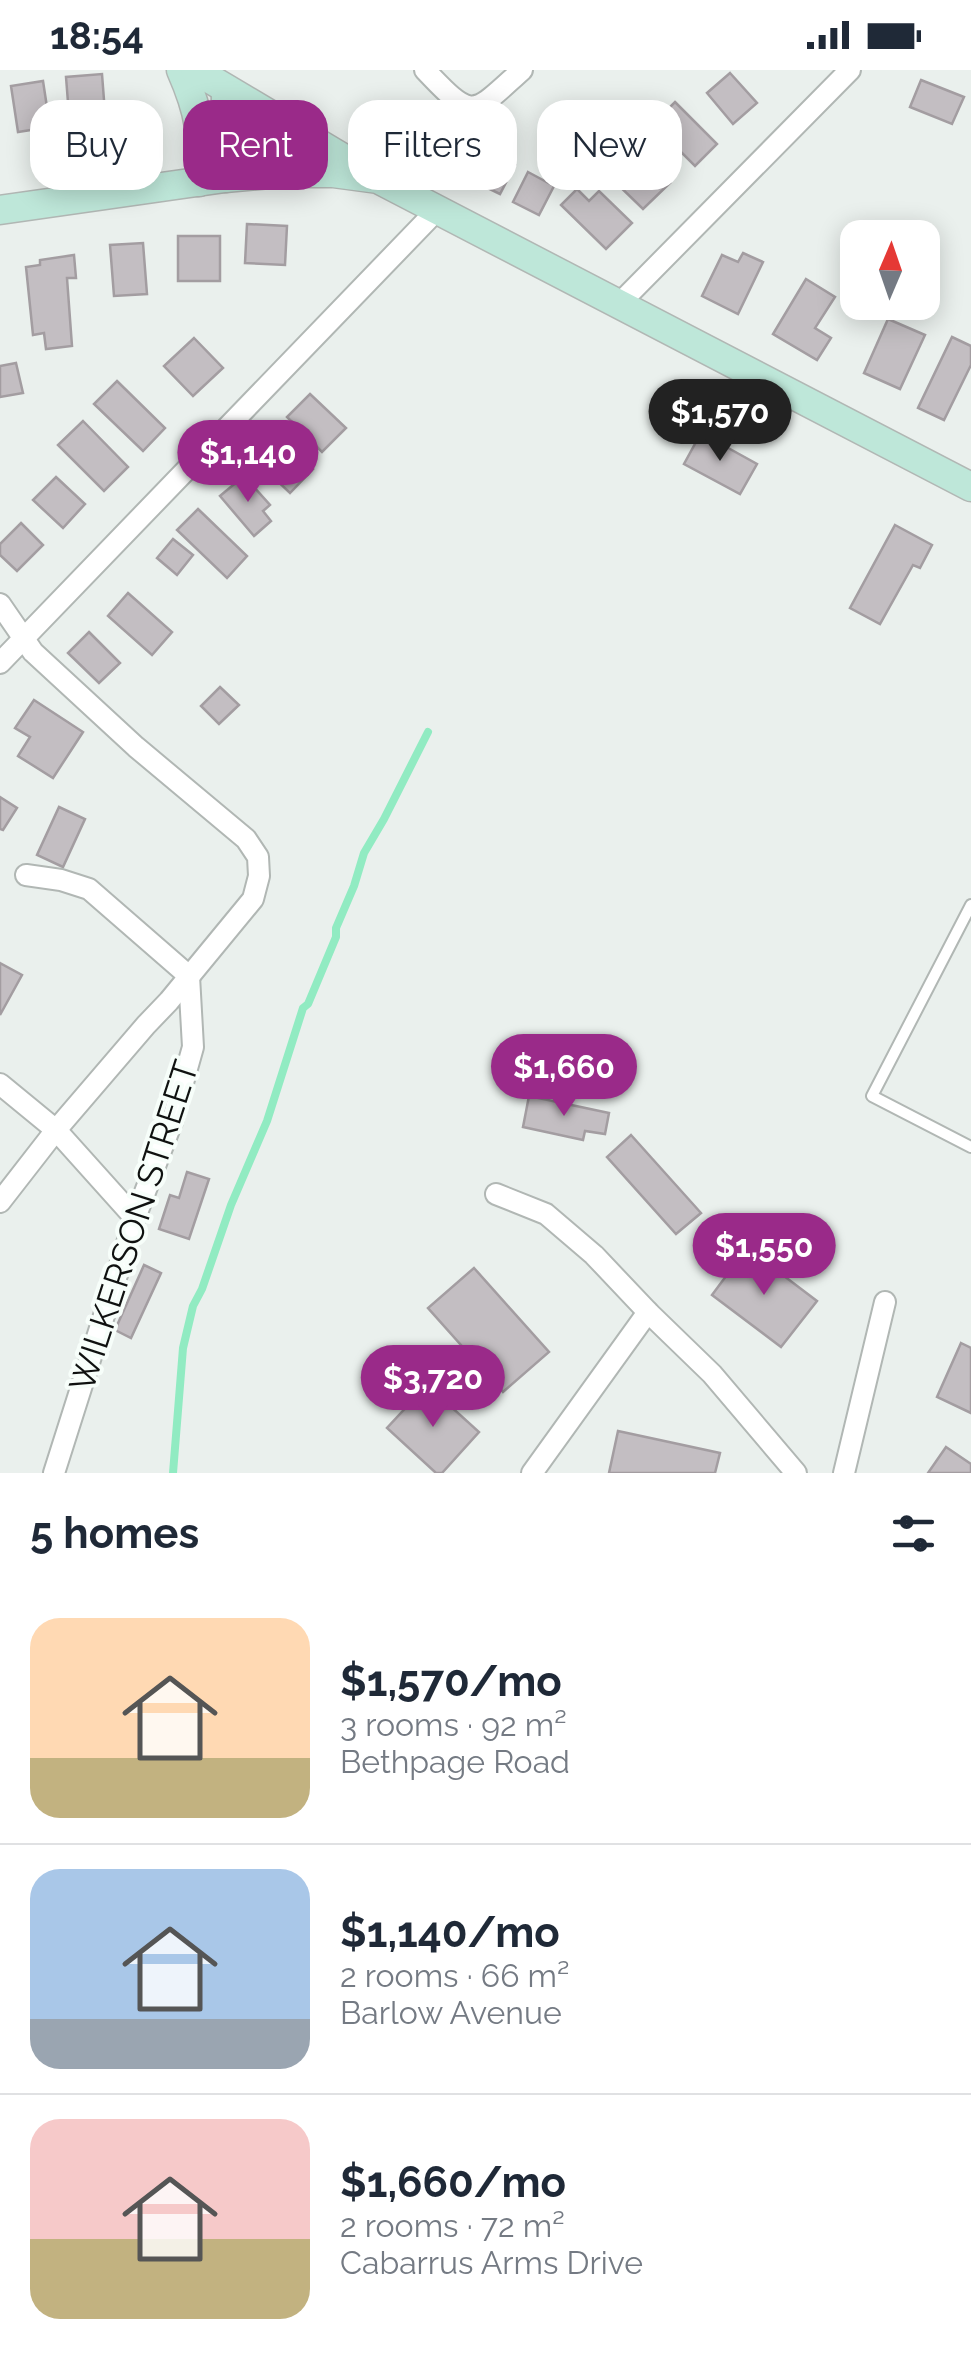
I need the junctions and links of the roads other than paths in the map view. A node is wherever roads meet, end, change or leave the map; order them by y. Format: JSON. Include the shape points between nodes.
{"nodes":[{"id":1,"x":181,"y":70,"type":"edge"},
{"id":2,"x":194,"y":70,"type":"edge"},
{"id":3,"x":425,"y":70,"type":"edge"},
{"id":4,"x":522,"y":70,"type":"edge"},
{"id":5,"x":850,"y":70,"type":"edge"},
{"id":6,"x":227,"y":80,"type":"edge"},
{"id":7,"x":194,"y":100,"type":"edge"},
{"id":8,"x":348,"y":159,"type":"edge"},
{"id":9,"x":183,"y":184,"type":"edge"},
{"id":10,"x":399,"y":190,"type":"edge"},
{"id":11,"x":0,"y":210,"type":"edge"},
{"id":12,"x":437,"y":210,"type":"junction"},
{"id":13,"x":620,"y":303,"type":"junction"},
{"id":14,"x":971,"y":487,"type":"edge"},
{"id":15,"x":0,"y":604,"type":"edge"},
{"id":16,"x":23,"y":637,"type":"junction"},
{"id":17,"x":0,"y":663,"type":"edge"},
{"id":18,"x":26,"y":876,"type":"dead end"},
{"id":19,"x":971,"y":906,"type":"edge"},
{"id":20,"x":189,"y":976,"type":"junction"},
{"id":21,"x":0,"y":1084,"type":"edge"},
{"id":22,"x":56,"y":1130,"type":"junction"},
{"id":23,"x":971,"y":1147,"type":"edge"},
{"id":24,"x":496,"y":1194,"type":"dead end"},
{"id":25,"x":0,"y":1202,"type":"edge"},
{"id":26,"x":135,"y":1218,"type":"junction"},
{"id":27,"x":885,"y":1302,"type":"dead end"},
{"id":28,"x":648,"y":1312,"type":"junction"},
{"id":29,"x":54,"y":1473,"type":"edge"},
{"id":30,"x":532,"y":1473,"type":"edge"},
{"id":31,"x":796,"y":1473,"type":"edge"},
{"id":32,"x":844,"y":1473,"type":"edge"}],
"edges":[{"from":1,"to":7,"type":"main road"},
{"from":2,"to":6,"type":"main road"},
{"from":3,"to":4,"type":"street","via":[[470,108],[484,104]]},
{"from":5,"to":13,"type":"street"},
{"from":6,"to":8,"type":"main road"},
{"from":9,"to":11,"type":"main road"},
{"from":10,"to":12,"type":"main road"},
{"from":12,"to":13,"type":"main road"},
{"from":12,"to":16,"type":"street"},
{"from":13,"to":14,"type":"main road"},
{"from":15,"to":16,"type":"street","name":"WILKERSON STREET"},
{"from":16,"to":17,"type":"street"},
{"from":16,"to":20,"type":"street","name":"WILKERSON STREET","via":[[136,747],[246,838],[258,857],[252,899]]},
{"from":18,"to":20,"type":"street","via":[[89,889]]},
{"from":19,"to":23,"type":"lane","via":[[872,1096]]},
{"from":20,"to":22,"type":"street","name":"WILKERSON STREET"},
{"from":20,"to":26,"type":"street","name":"WILKERSON STREET","via":[[193,1048]]},
{"from":21,"to":22,"type":"street"},
{"from":22,"to":25,"type":"street","name":"WILKERSON STREET"},
{"from":22,"to":26,"type":"street"},
{"from":24,"to":28,"type":"street","via":[[546,1214]]},
{"from":26,"to":29,"type":"street","name":"WILKERSON STREET"},
{"from":27,"to":32,"type":"street"},
{"from":28,"to":30,"type":"street"},
{"from":28,"to":31,"type":"street","via":[[712,1374]]}]}
